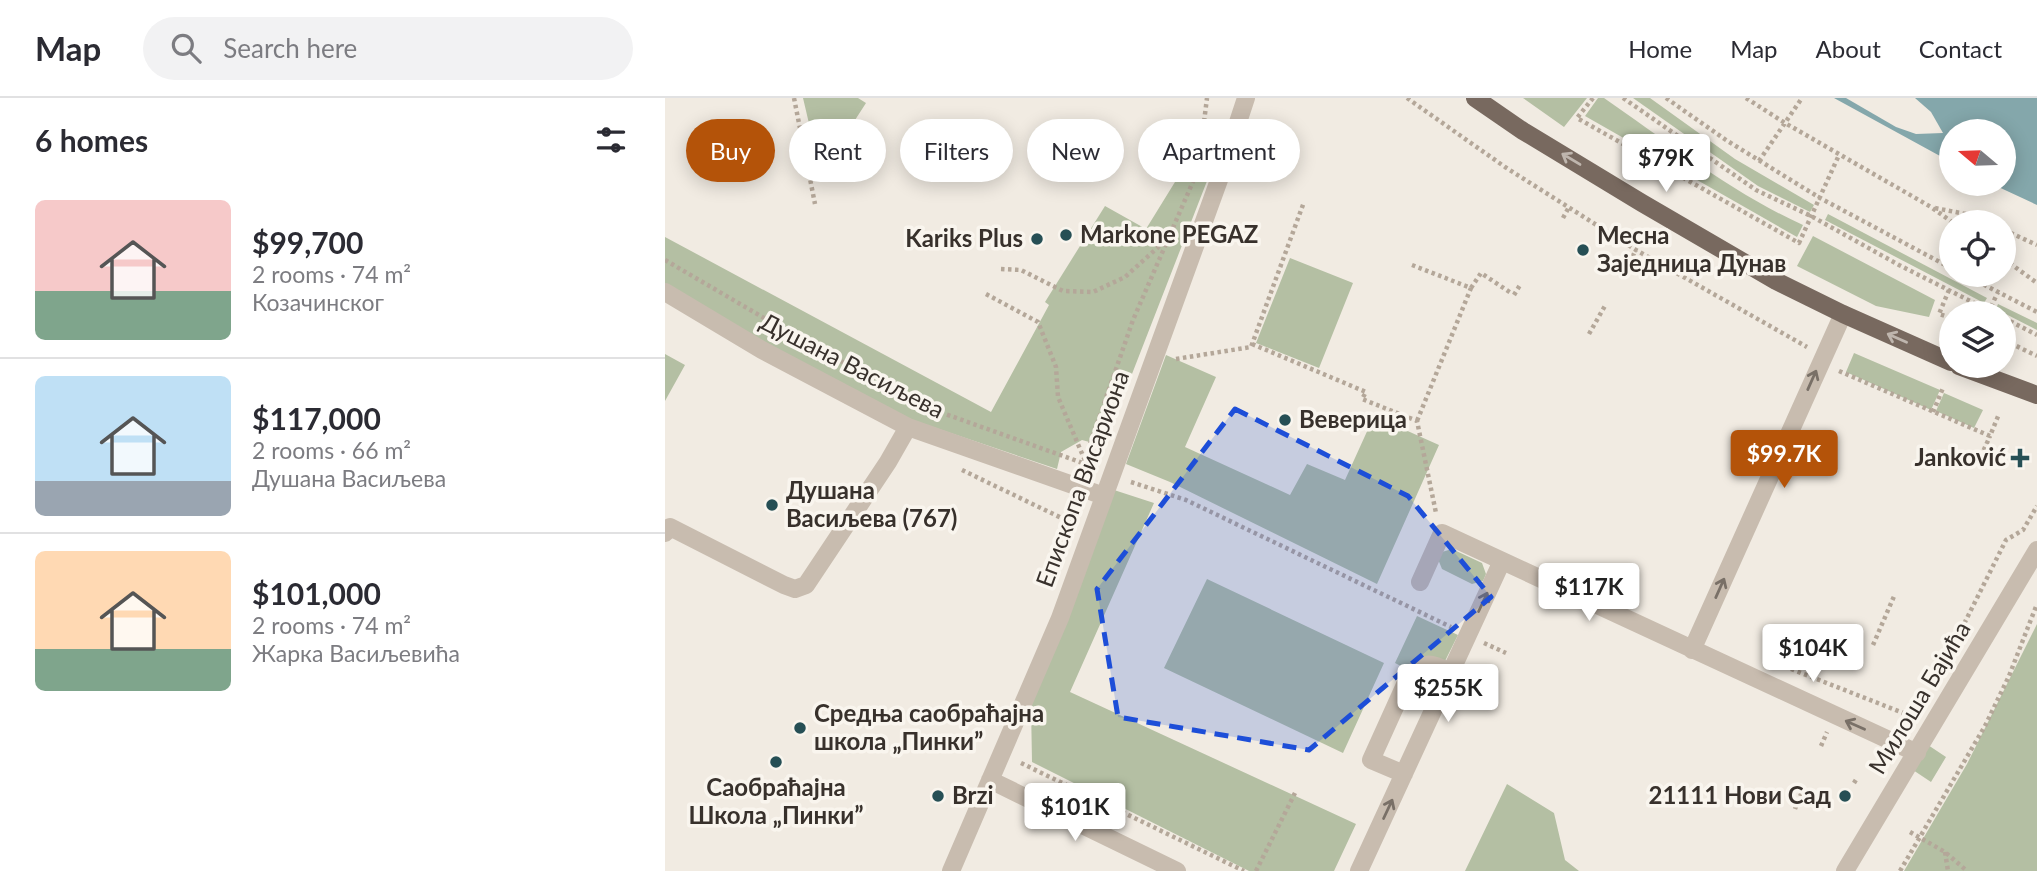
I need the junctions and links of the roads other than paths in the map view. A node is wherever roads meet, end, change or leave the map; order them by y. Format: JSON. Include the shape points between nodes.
{"nodes":[{"id":1,"x":1246,"y":98,"type":"edge"},
{"id":2,"x":1475,"y":98,"type":"edge"},
{"id":3,"x":665,"y":292,"type":"edge"},
{"id":4,"x":1843,"y":314,"type":"junction"},
{"id":5,"x":1939,"y":357,"type":"edge"},
{"id":6,"x":1991,"y":378,"type":"edge"},
{"id":7,"x":2037,"y":395,"type":"edge"},
{"id":8,"x":908,"y":427,"type":"junction"},
{"id":9,"x":1104,"y":496,"type":"junction"},
{"id":10,"x":665,"y":533,"type":"edge"},
{"id":11,"x":2037,"y":550,"type":"edge"},
{"id":12,"x":1502,"y":561,"type":"junction"},
{"id":13,"x":1420,"y":582,"type":"dead end"},
{"id":14,"x":1692,"y":650,"type":"junction"},
{"id":15,"x":1451,"y":672,"type":"junction"},
{"id":16,"x":1917,"y":753,"type":"junction"},
{"id":17,"x":1404,"y":774,"type":"junction"},
{"id":18,"x":990,"y":780,"type":"junction"},
{"id":19,"x":951,"y":871,"type":"edge"},
{"id":20,"x":1177,"y":871,"type":"edge"},
{"id":21,"x":1359,"y":871,"type":"edge"},
{"id":22,"x":1845,"y":871,"type":"edge"}],
"edges":[{"from":1,"to":9,"type":"street","name":"Епископа Висариона"},
{"from":4,"to":2,"type":"main road","one_way":true,"via":[[1716,247]]},
{"from":3,"to":8,"type":"street","name":"Душана Васиљева","via":[[762,350]]},
{"from":5,"to":4,"type":"main road","one_way":true},
{"from":14,"to":4,"type":"street","one_way":true},
{"from":6,"to":7,"type":"main road"},
{"from":8,"to":9,"type":"street","name":"Душана Васиљева"},
{"from":8,"to":10,"type":"street","via":[[806,585],[795,589],[784,585],[670,527]]},
{"from":9,"to":18,"type":"street","name":"Епископа Висариона","via":[[1060,618]]},
{"from":11,"to":16,"type":"street","name":"Милоша Бајића"},
{"from":12,"to":13,"type":"street","via":[[1442,533]]},
{"from":12,"to":14,"type":"street"},
{"from":15,"to":12,"type":"street","one_way":true},
{"from":16,"to":14,"type":"street","one_way":true},
{"from":15,"to":17,"type":"street"},
{"from":15,"to":17,"type":"street","via":[[1425,664],[1409,676],[1371,760]]},
{"from":16,"to":22,"type":"street","name":"Милоша Бајића"},
{"from":21,"to":17,"type":"street","one_way":true},
{"from":18,"to":19,"type":"street","name":"Епископа Висариона"},
{"from":18,"to":20,"type":"street"}]}
